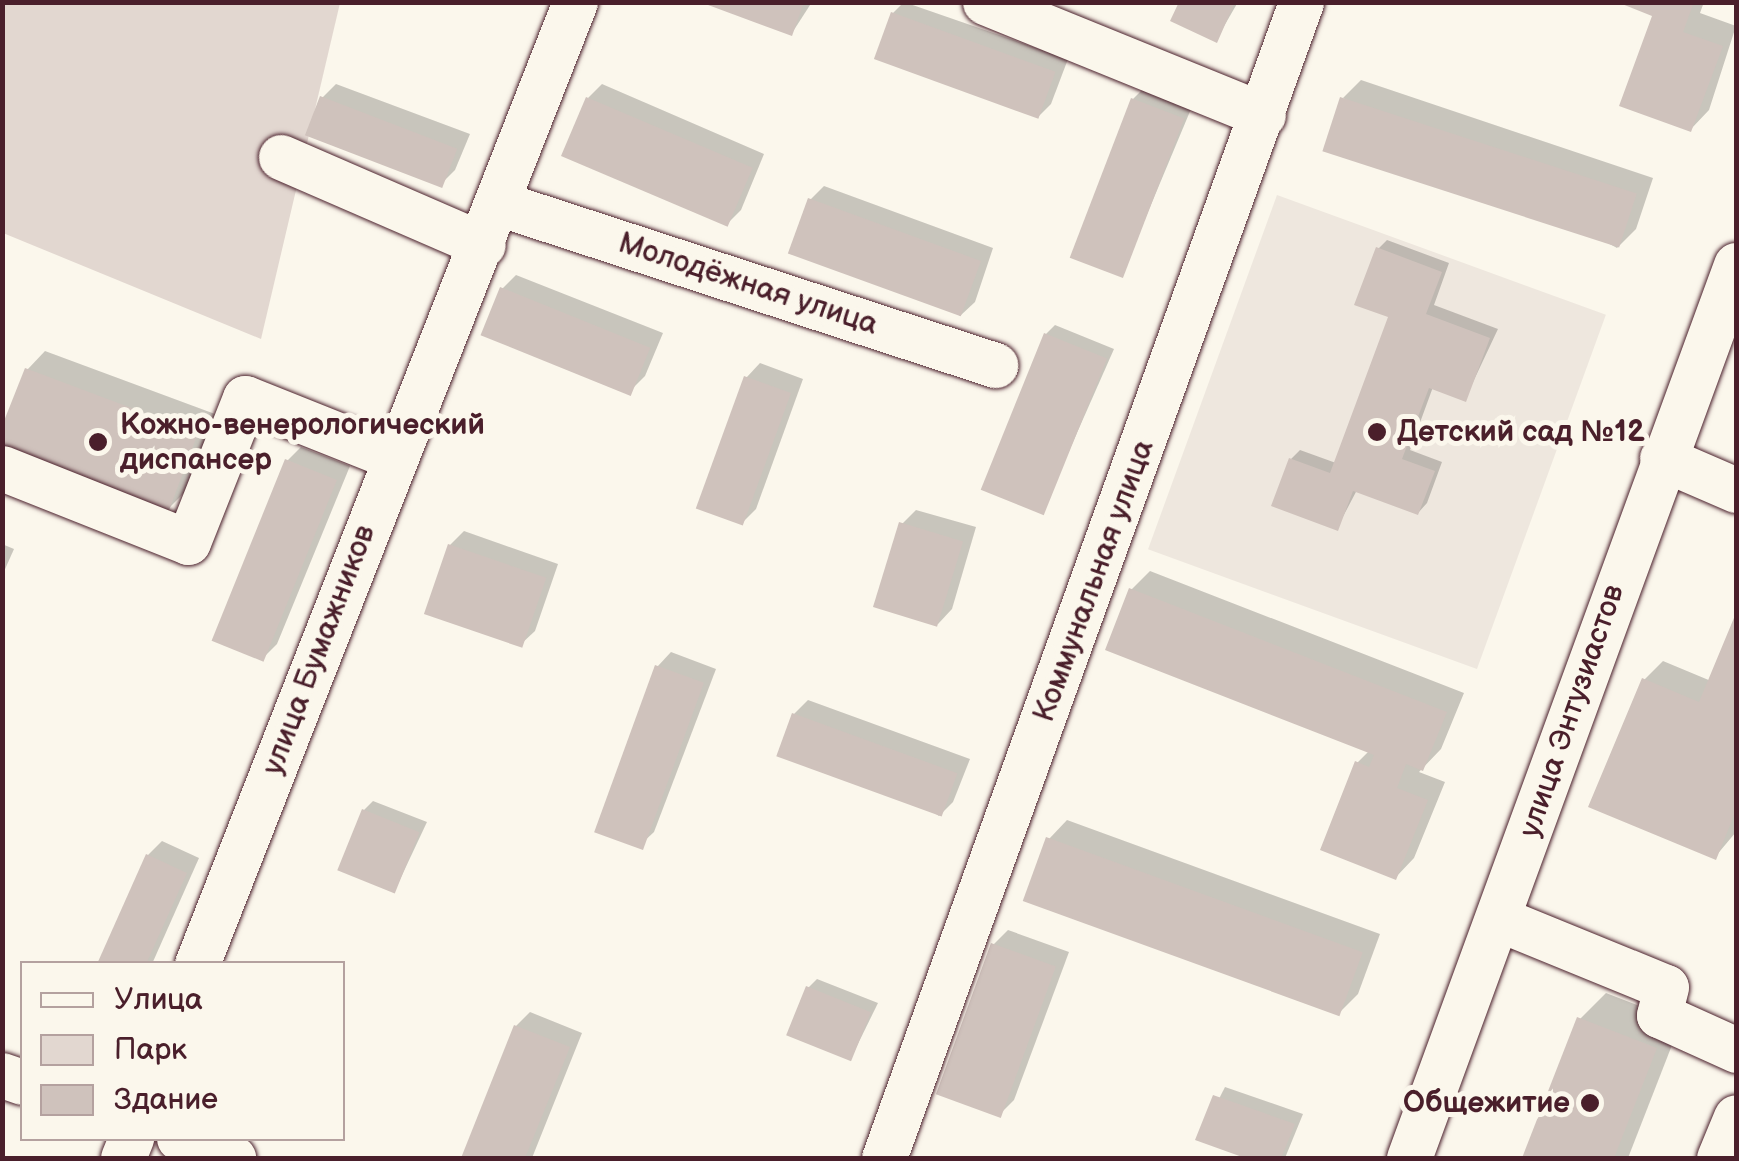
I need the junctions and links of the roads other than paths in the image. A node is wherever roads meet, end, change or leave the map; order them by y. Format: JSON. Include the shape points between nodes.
{"nodes":[{"id":1,"x":576,"y":2,"type":"edge"},
{"id":2,"x":985,"y":2,"type":"edge"},
{"id":3,"x":1301,"y":2,"type":"edge"},
{"id":4,"x":1263,"y":115,"type":"junction"},
{"id":5,"x":282,"y":157,"type":"dead end"},
{"id":6,"x":492,"y":225,"type":"junction"},
{"id":7,"x":1736,"y":265,"type":"edge"},
{"id":8,"x":994,"y":365,"type":"dead end"},
{"id":9,"x":394,"y":456,"type":"junction"},
{"id":10,"x":1662,"y":458,"type":"junction"},
{"id":11,"x":2,"y":468,"type":"edge"},
{"id":12,"x":1736,"y":490,"type":"edge"},
{"id":13,"x":1500,"y":918,"type":"junction"},
{"id":14,"x":198,"y":961,"type":"edge"},
{"id":15,"x":1736,"y":1050,"type":"edge"},
{"id":16,"x":1736,"y":1117,"type":"edge"},
{"id":17,"x":188,"y":1141,"type":"edge"},
{"id":18,"x":233,"y":1158,"type":"edge"},
{"id":19,"x":884,"y":1158,"type":"edge"},
{"id":20,"x":1409,"y":1158,"type":"edge"},
{"id":21,"x":1720,"y":1158,"type":"edge"}],
"edges":[{"from":1,"to":6,"type":"street","name":"улица Бумажников"},
{"from":2,"to":4,"type":"street"},
{"from":3,"to":4,"type":"street","name":"Коммунальная улица"},
{"from":4,"to":19,"type":"street","name":"Коммунальная улица"},
{"from":5,"to":6,"type":"street","name":"Молодёжная улица"},
{"from":6,"to":8,"type":"street","name":"Молодёжная улица"},
{"from":6,"to":9,"type":"street","name":"улица Бумажников"},
{"from":7,"to":10,"type":"street","name":"улица Энтузиастов"},
{"from":9,"to":11,"type":"street","via":[[245,398],[188,542]]},
{"from":9,"to":14,"type":"street","name":"улица Бумажников"},
{"from":10,"to":12,"type":"street"},
{"from":10,"to":13,"type":"street","name":"улица Энтузиастов"},
{"from":13,"to":15,"type":"street","via":[[1666,987],[1659,1015]]},
{"from":13,"to":20,"type":"street","name":"улица Энтузиастов"},
{"from":16,"to":21,"type":"street"},
{"from":17,"to":18,"type":"street"}]}
